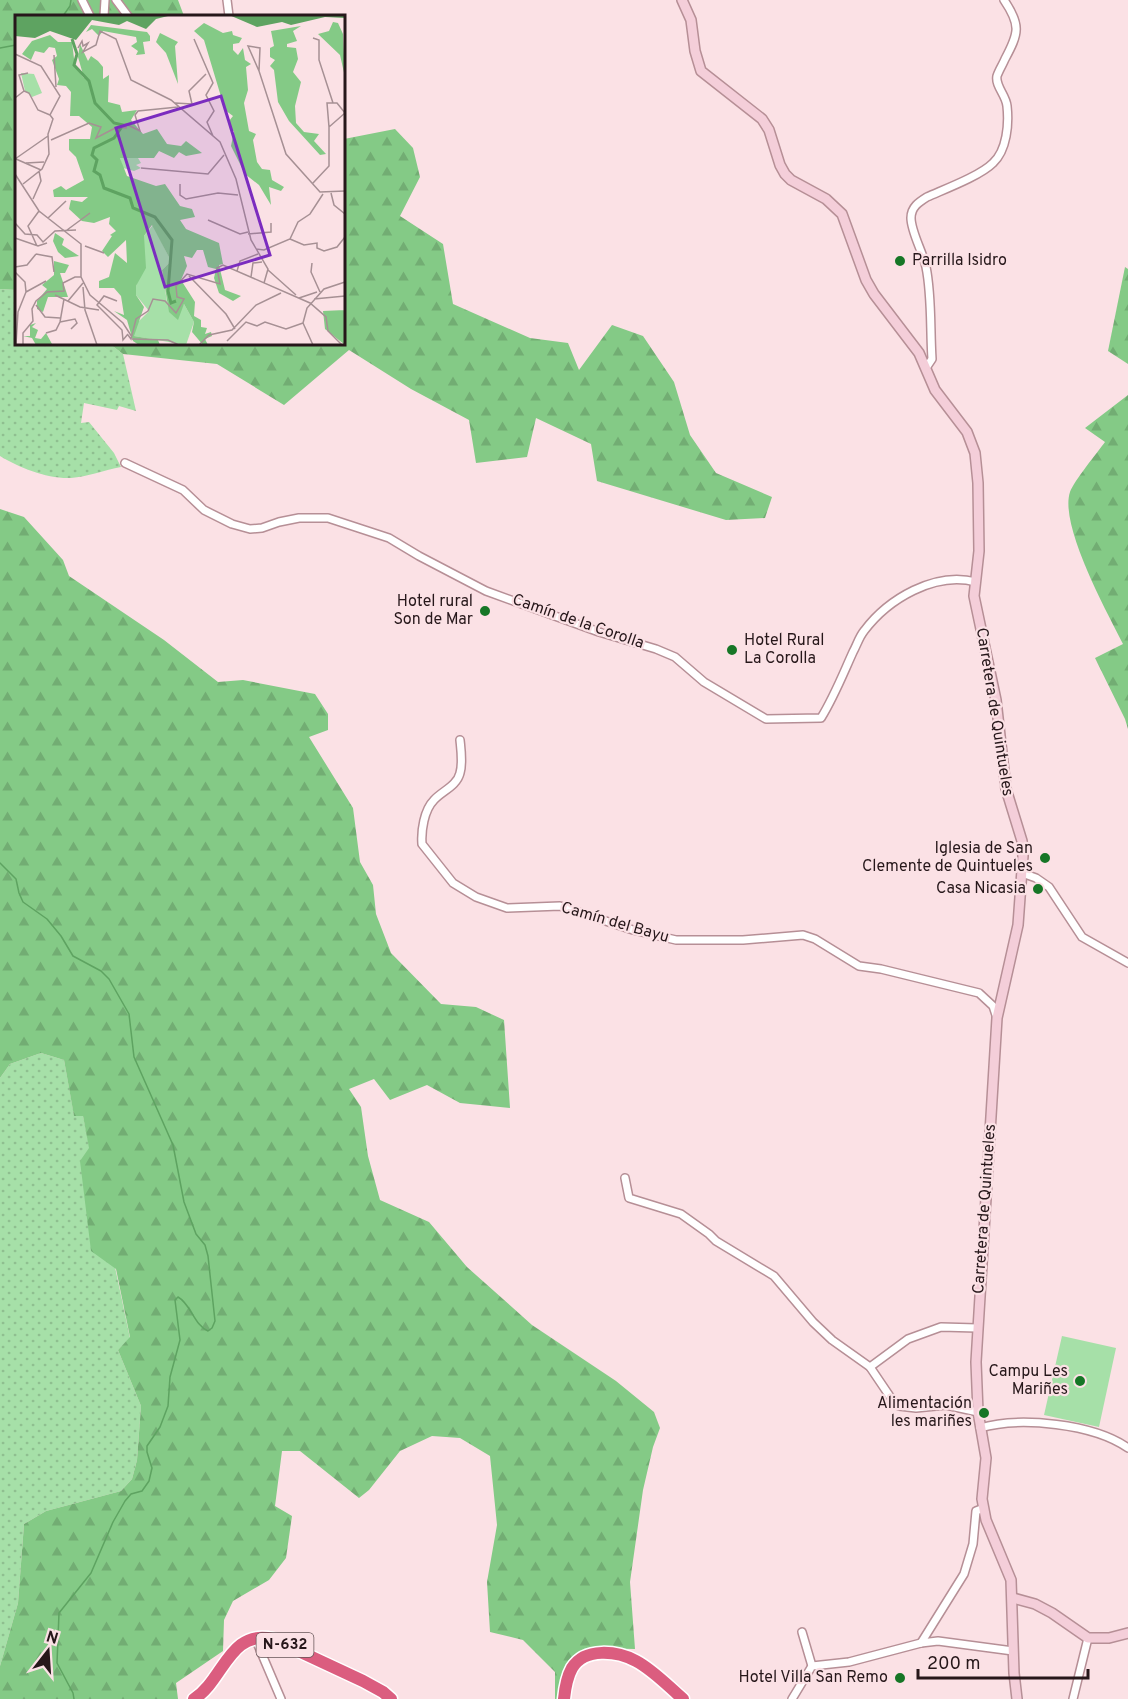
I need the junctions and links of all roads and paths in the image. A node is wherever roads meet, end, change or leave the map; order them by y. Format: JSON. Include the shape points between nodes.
{"nodes":[{"id":1,"x":82,"y":0,"type":"edge"},
{"id":2,"x":116,"y":0,"type":"edge"},
{"id":3,"x":228,"y":0,"type":"edge"},
{"id":4,"x":682,"y":0,"type":"edge"},
{"id":5,"x":1004,"y":0,"type":"edge"},
{"id":6,"x":90,"y":15,"type":"edge"},
{"id":7,"x":127,"y":15,"type":"edge"},
{"id":8,"x":229,"y":15,"type":"edge"},
{"id":9,"x":926,"y":368,"type":"junction"},
{"id":10,"x":125,"y":463,"type":"dead end"},
{"id":11,"x":976,"y":582,"type":"junction"},
{"id":12,"x":460,"y":740,"type":"dead end"},
{"id":13,"x":1022,"y":873,"type":"junction"},
{"id":14,"x":1128,"y":963,"type":"edge"},
{"id":15,"x":997,"y":1018,"type":"junction"},
{"id":16,"x":625,"y":1178,"type":"dead end"},
{"id":17,"x":977,"y":1328,"type":"junction"},
{"id":18,"x":870,"y":1367,"type":"junction"},
{"id":19,"x":978,"y":1412,"type":"junction"},
{"id":20,"x":980,"y":1428,"type":"junction"},
{"id":21,"x":1128,"y":1448,"type":"edge"},
{"id":22,"x":984,"y":1508,"type":"junction"},
{"id":23,"x":1013,"y":1598,"type":"junction"},
{"id":24,"x":802,"y":1632,"type":"dead end"},
{"id":25,"x":1128,"y":1633,"type":"edge"},
{"id":26,"x":255,"y":1638,"type":"junction"},
{"id":27,"x":1088,"y":1638,"type":"junction"},
{"id":28,"x":921,"y":1643,"type":"junction"},
{"id":29,"x":1013,"y":1651,"type":"junction"},
{"id":30,"x":812,"y":1666,"type":"junction"},
{"id":31,"x":194,"y":1699,"type":"edge"},
{"id":32,"x":281,"y":1699,"type":"edge"},
{"id":33,"x":391,"y":1699,"type":"edge"},
{"id":34,"x":564,"y":1699,"type":"edge"},
{"id":35,"x":683,"y":1699,"type":"edge"},
{"id":36,"x":792,"y":1699,"type":"edge"},
{"id":37,"x":1017,"y":1699,"type":"edge"},
{"id":38,"x":1073,"y":1699,"type":"edge"}],
"edges":[{"from":1,"to":6,"type":"street"},
{"from":2,"to":7,"type":"street"},
{"from":3,"to":8,"type":"street"},
{"from":4,"to":9,"type":"street","name":"Carretera de Quintueles","via":[[691,20],[694,51],[701,71],[762,119],[790,180],[826,199],[842,214],[866,280]]},
{"from":5,"to":9,"type":"street","via":[[1014,17],[1017,37],[997,75],[1007,107],[1003,148],[987,168],[927,197],[912,211],[928,283],[932,359]]},
{"from":9,"to":11,"type":"street","name":"Carretera de Quintueles","via":[[935,390],[967,432],[975,453],[979,551]]},
{"from":10,"to":11,"type":"street","name":"Camín de la Corolla","via":[[183,490],[204,510],[232,524],[250,529],[300,518],[328,518],[389,538],[486,591],[675,657],[704,682],[766,719],[821,718],[863,632],[890,604],[933,583],[964,579]]},
{"from":11,"to":13,"type":"street","name":"Carretera de Quintueles","via":[[974,596],[996,700],[1006,789],[1022,841]]},
{"from":12,"to":15,"type":"street","name":"Camín del Bayu","via":[[460,775],[429,806],[422,844],[448,879],[476,897],[513,909],[560,906],[676,940],[803,935],[859,966],[979,993],[993,1006]]},
{"from":13,"to":14,"type":"street","via":[[1050,887],[1082,937]]},
{"from":13,"to":15,"type":"street","name":"Carretera de Quintueles","via":[[1018,925]]},
{"from":15,"to":17,"type":"street","name":"Carretera de Quintueles"},
{"from":16,"to":18,"type":"street","via":[[629,1198],[681,1214],[716,1242],[774,1276],[825,1334]]},
{"from":17,"to":18,"type":"street","via":[[948,1327],[908,1339]]},
{"from":17,"to":19,"type":"street","name":"Carretera de Quintueles"},
{"from":18,"to":19,"type":"street","via":[[899,1406],[946,1404]]},
{"from":19,"to":20,"type":"street","name":"Carretera de Quintueles"},
{"from":20,"to":21,"type":"street","via":[[997,1423],[1082,1428],[1112,1437]]},
{"from":20,"to":22,"type":"street","name":"Carretera de Quintueles","via":[[986,1458]]},
{"from":22,"to":23,"type":"street","name":"Carretera de Quintueles","via":[[1011,1580]]},
{"from":22,"to":28,"type":"street","via":[[976,1511],[973,1544],[964,1574]]},
{"from":23,"to":27,"type":"street","via":[[1052,1613]]},
{"from":23,"to":29,"type":"street","name":"Carretera de Quintueles"},
{"from":24,"to":30,"type":"street"},
{"from":25,"to":27,"type":"street"},
{"from":26,"to":31,"type":"highway","number":"N-632","via":[[234,1651],[206,1690]]},
{"from":26,"to":32,"type":"street"},
{"from":26,"to":33,"type":"highway","number":"N-632","via":[[273,1639],[363,1681]]},
{"from":27,"to":38,"type":"street"},
{"from":28,"to":29,"type":"street","via":[[938,1641]]},
{"from":28,"to":30,"type":"street","via":[[849,1662]]},
{"from":29,"to":37,"type":"street","name":"Carretera de Quintueles"},
{"from":30,"to":36,"type":"street"},
{"from":34,"to":35,"type":"highway","via":[[576,1662],[601,1652],[635,1660]]}]}
